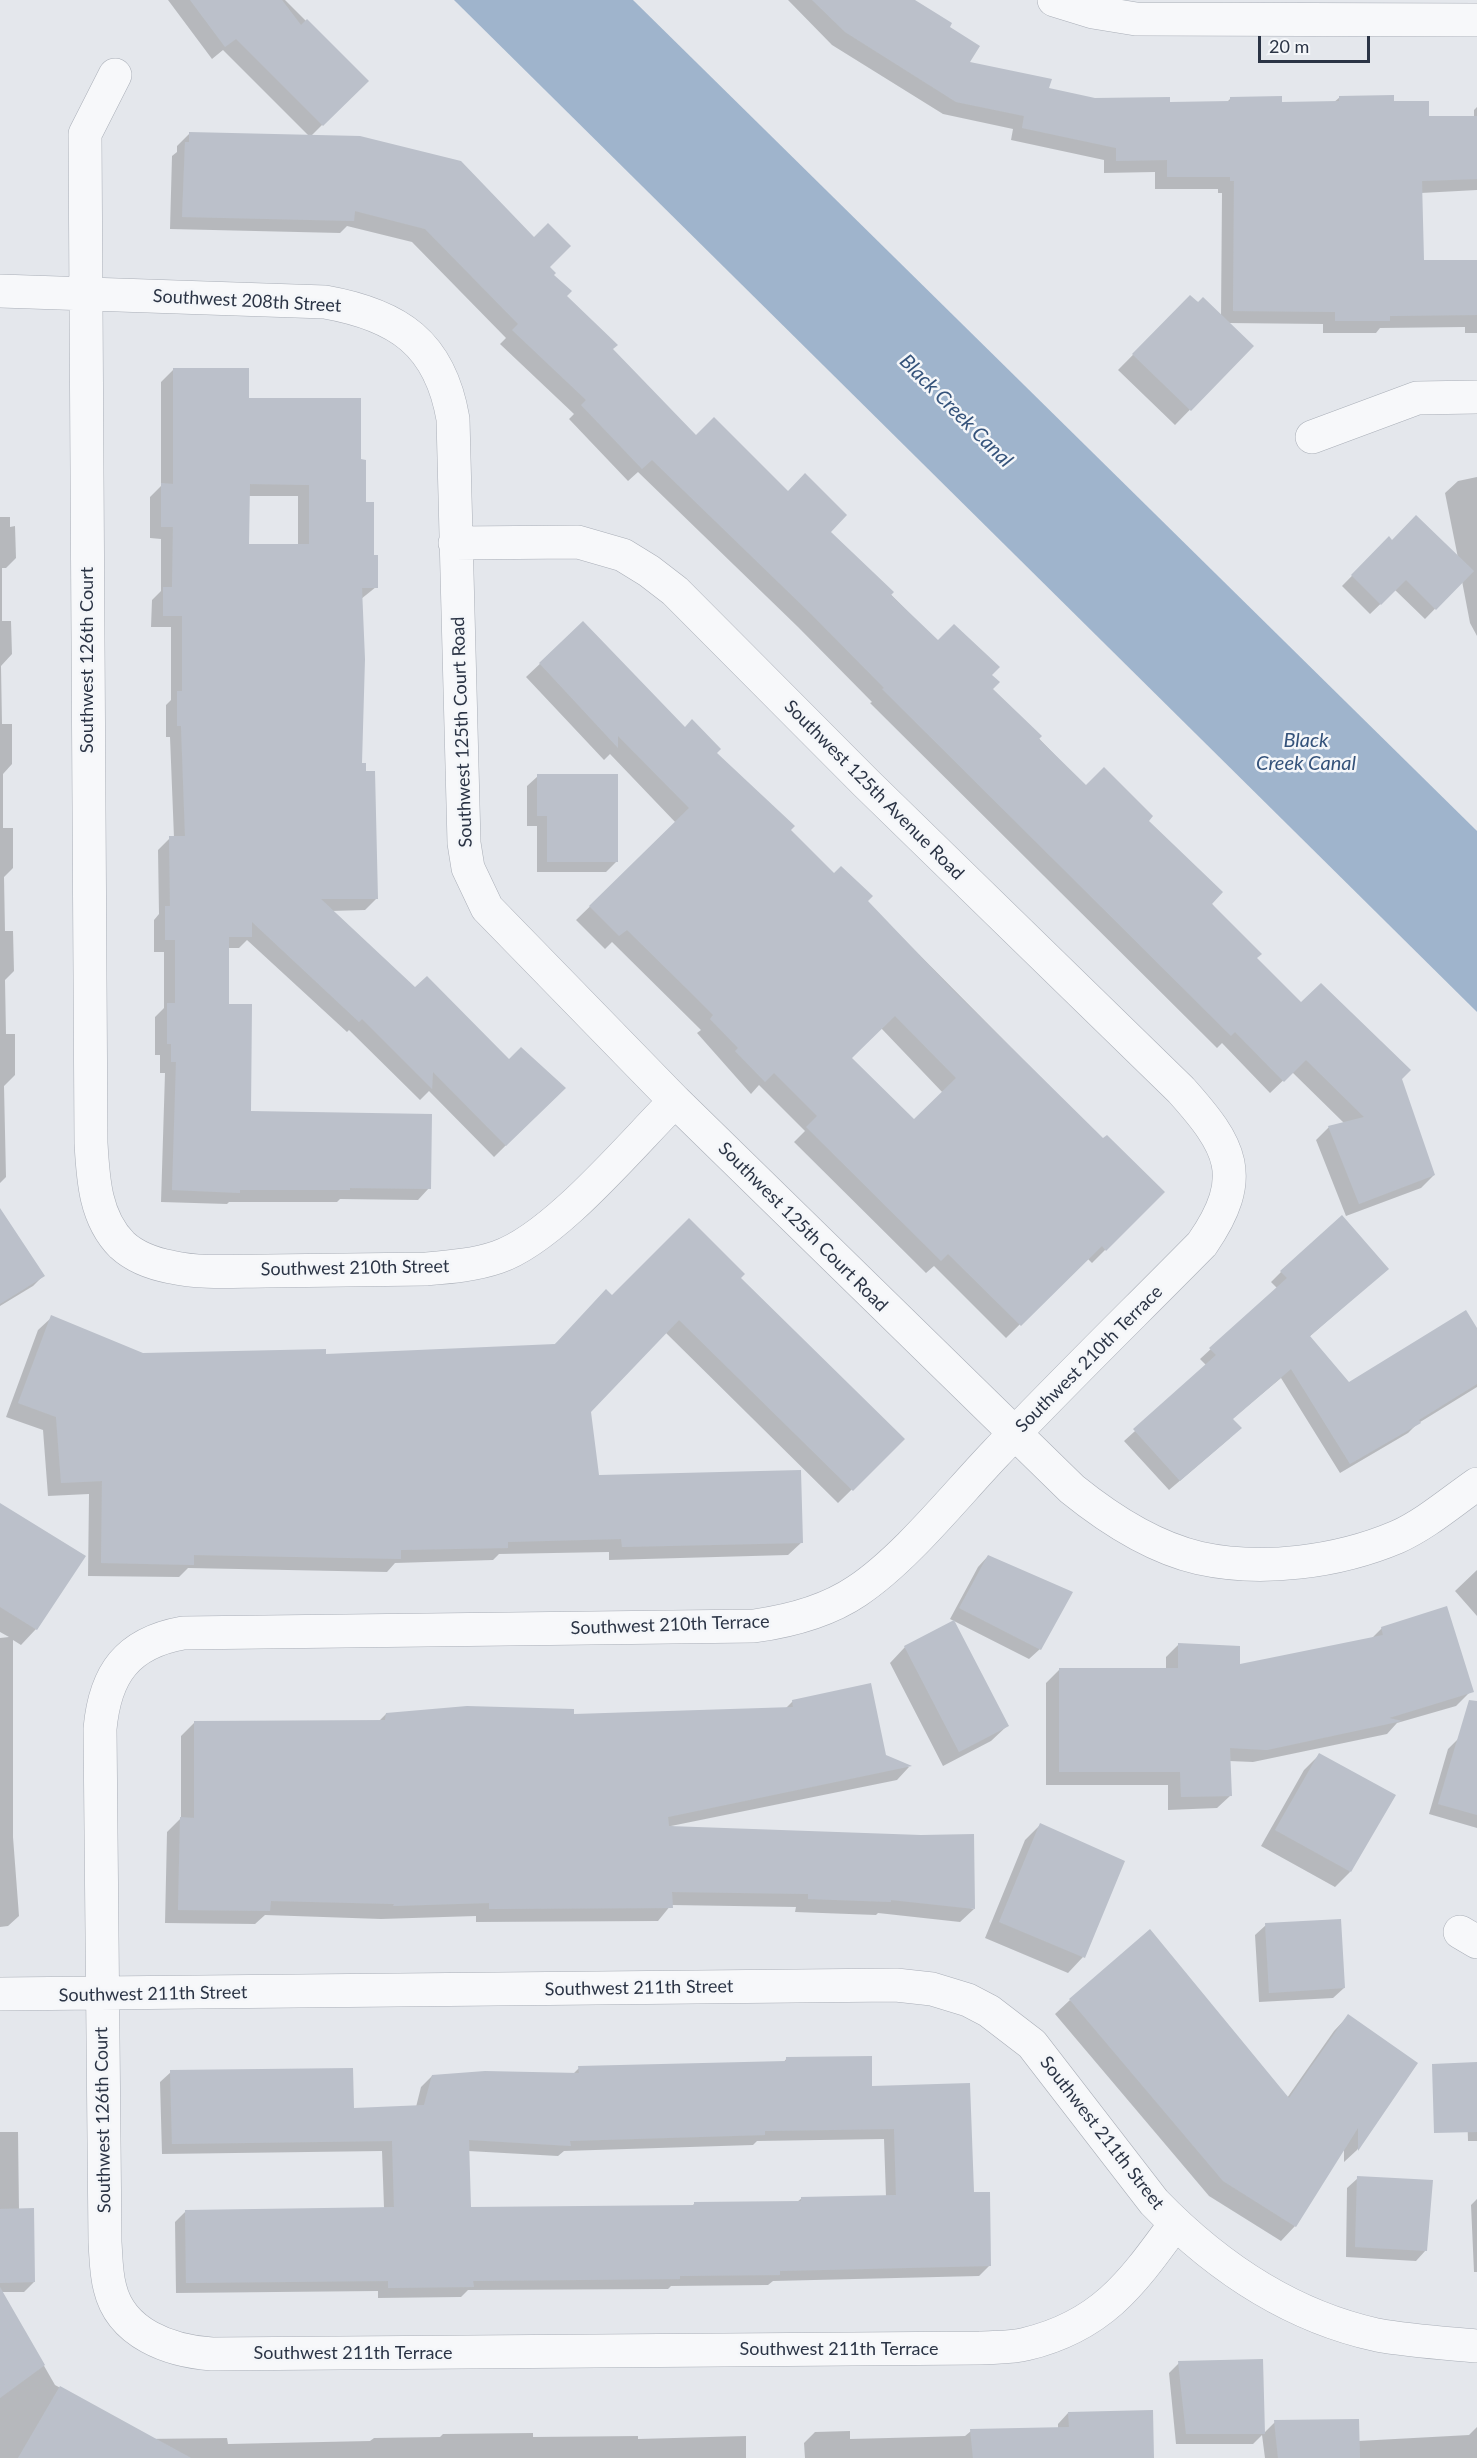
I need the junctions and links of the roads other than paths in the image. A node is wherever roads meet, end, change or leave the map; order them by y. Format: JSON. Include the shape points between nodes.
{"nodes":[{"id":1,"x":1054,"y":0,"type":"edge"},
{"id":2,"x":1477,"y":20,"type":"edge"},
{"id":3,"x":116,"y":75,"type":"dead end"},
{"id":4,"x":0,"y":291,"type":"edge"},
{"id":5,"x":85,"y":294,"type":"junction"},
{"id":6,"x":1477,"y":397,"type":"edge"},
{"id":7,"x":1312,"y":436,"type":"dead end"},
{"id":8,"x":455,"y":543,"type":"junction"},
{"id":9,"x":675,"y":1101,"type":"junction"},
{"id":10,"x":1228,"y":1160,"type":"joint"},
{"id":11,"x":123,"y":1246,"type":"joint"},
{"id":12,"x":1013,"y":1434,"type":"junction"},
{"id":13,"x":1477,"y":1484,"type":"edge"},
{"id":14,"x":121,"y":1664,"type":"joint"},
{"id":15,"x":0,"y":1994,"type":"edge"},
{"id":16,"x":101,"y":1994,"type":"junction"},
{"id":17,"x":1175,"y":2224,"type":"junction"},
{"id":18,"x":129,"y":2323,"type":"joint"},
{"id":19,"x":1477,"y":2346,"type":"edge"}],
"edges":[{"from":1,"to":2,"type":"street","via":[[1136,19]]},
{"from":3,"to":5,"type":"street","name":"Southwest 126th Court","via":[[85,134]]},
{"from":4,"to":5,"type":"street","name":"Southwest 208th Street"},
{"from":5,"to":8,"type":"street","name":"Southwest 208th Street","via":[[325,302],[374,313],[397,325],[422,345],[437,365],[448,391],[453,419]]},
{"from":5,"to":11,"type":"street","name":"Southwest 126th Court","via":[[91,1143],[100,1207]]},
{"from":6,"to":7,"type":"street","via":[[1417,398]]},
{"from":8,"to":9,"type":"street","name":"Southwest 125th Court Road","via":[[464,843],[476,890],[499,923]]},
{"from":8,"to":10,"type":"street","name":"Southwest 125th Avenue Road","via":[[579,542],[599,546],[623,555],[675,591],[1180,1090],[1218,1135]]},
{"from":9,"to":11,"type":"street","name":"Southwest 210th Street","via":[[561,1216],[529,1242],[498,1257],[426,1269],[208,1271],[172,1268]]},
{"from":9,"to":12,"type":"street","name":"Southwest 125th Court Road"},
{"from":10,"to":12,"type":"street","name":"Southwest 210th Terrace","via":[[1227,1200],[1219,1221],[1202,1244]]},
{"from":12,"to":13,"type":"street","name":"Southwest 125th Court Road","via":[[1072,1489],[1132,1531],[1199,1558],[1237,1563],[1325,1558],[1367,1548],[1425,1521]]},
{"from":12,"to":14,"type":"street","name":"Southwest 210th Terrace","via":[[884,1571],[826,1607],[784,1622],[754,1626],[183,1633],[150,1643]]},
{"from":14,"to":16,"type":"street","name":"Southwest 126th Court","via":[[107,1689],[100,1729]]},
{"from":15,"to":16,"type":"street","name":"Southwest 211th Street"},
{"from":16,"to":17,"type":"street","name":"Southwest 211th Street","via":[[896,1985],[932,1989],[989,2011],[1032,2044]]},
{"from":16,"to":18,"type":"street","name":"Southwest 126th Court","via":[[106,2267],[110,2290]]},
{"from":17,"to":18,"type":"street","name":"Southwest 211th Terrace","via":[[1136,2277],[1106,2307],[1066,2331],[1024,2345],[212,2354],[168,2346]]},
{"from":17,"to":19,"type":"street","via":[[1221,2262],[1283,2303],[1378,2335]]}]}
